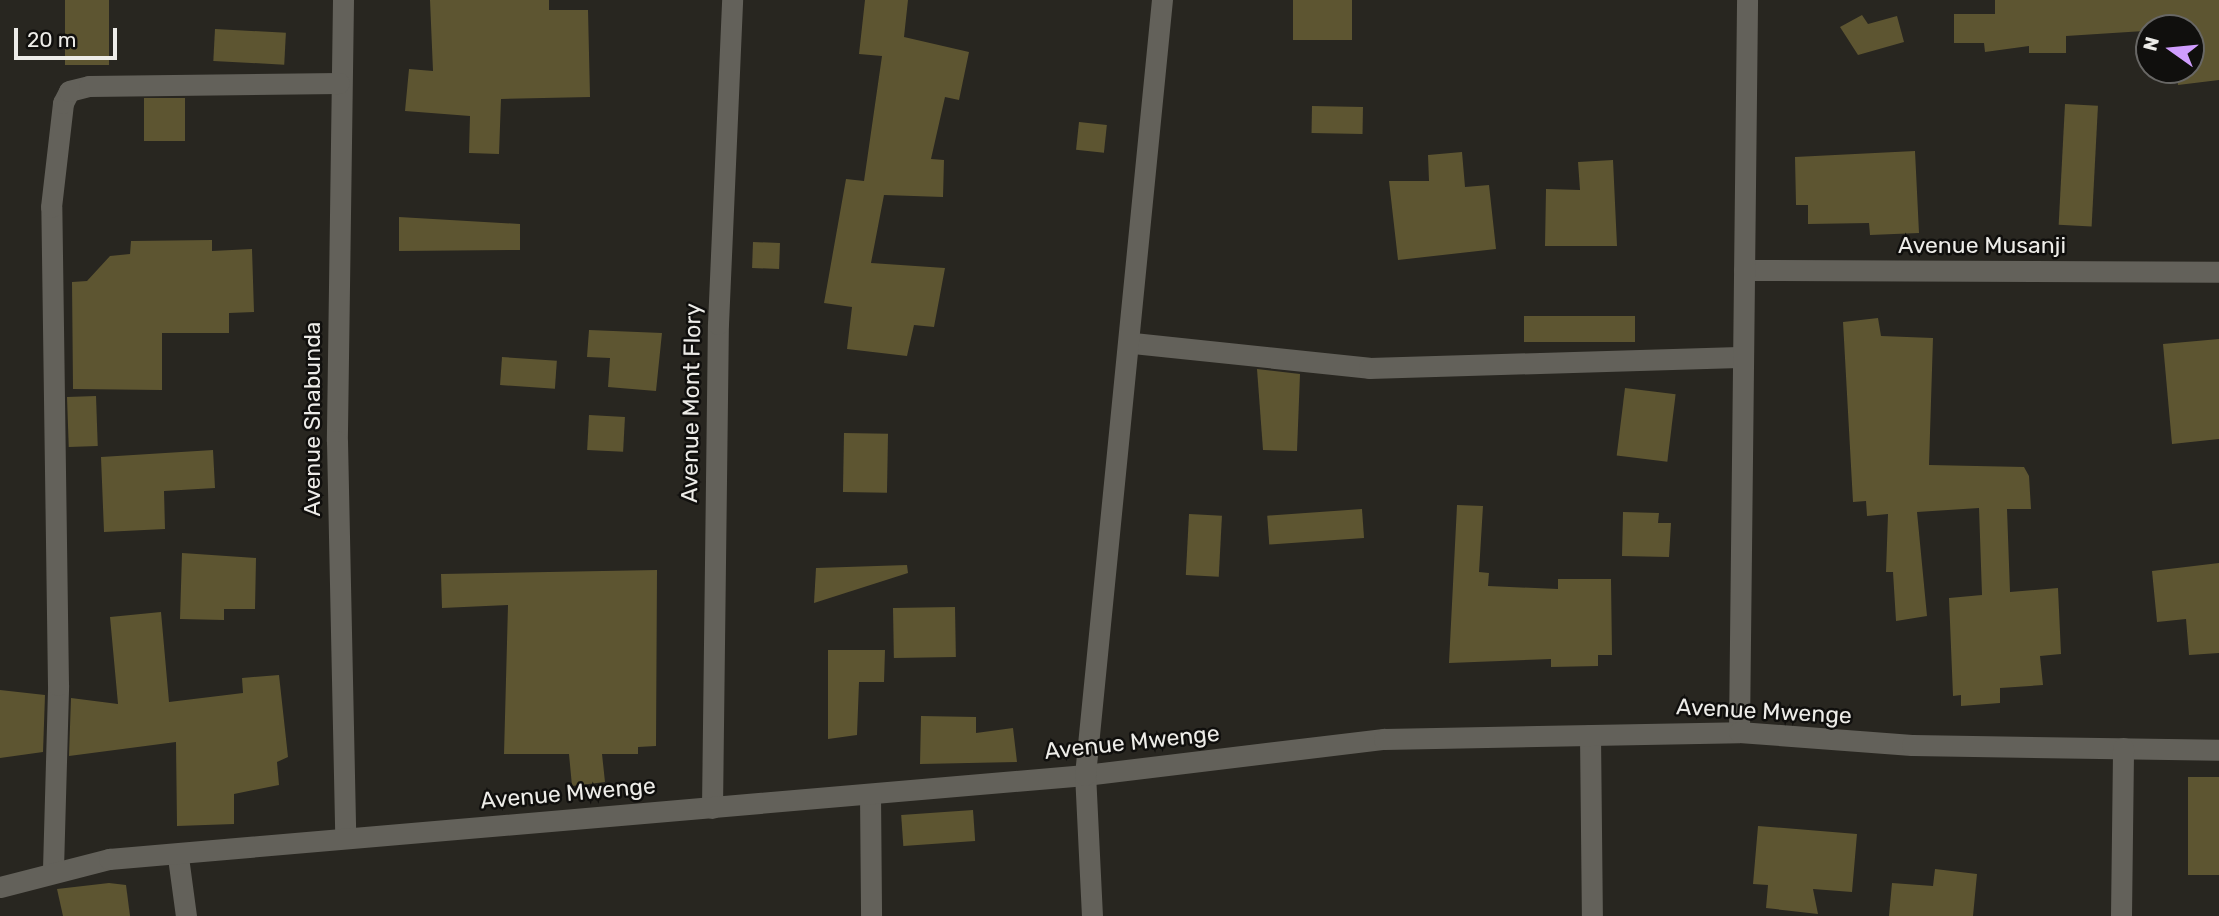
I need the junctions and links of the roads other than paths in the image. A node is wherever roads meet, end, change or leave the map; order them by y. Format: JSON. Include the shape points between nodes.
{"nodes":[{"id":1,"x":343,"y":0,"type":"edge"},
{"id":2,"x":732,"y":0,"type":"edge"},
{"id":3,"x":1162,"y":0,"type":"edge"},
{"id":4,"x":1747,"y":0,"type":"edge"},
{"id":5,"x":339,"y":83,"type":"junction"},
{"id":6,"x":1744,"y":270,"type":"junction"},
{"id":7,"x":2219,"y":272,"type":"edge"},
{"id":8,"x":1133,"y":343,"type":"junction"},
{"id":9,"x":1739,"y":357,"type":"junction"},
{"id":10,"x":1739,"y":732,"type":"junction"},
{"id":11,"x":1590,"y":736,"type":"junction"},
{"id":12,"x":2123,"y":748,"type":"junction"},
{"id":13,"x":2219,"y":750,"type":"edge"},
{"id":14,"x":1085,"y":775,"type":"junction"},
{"id":15,"x":870,"y":794,"type":"junction"},
{"id":16,"x":712,"y":808,"type":"junction"},
{"id":17,"x":345,"y":837,"type":"junction"},
{"id":18,"x":178,"y":857,"type":"junction"},
{"id":19,"x":53,"y":869,"type":"junction"},
{"id":20,"x":0,"y":887,"type":"edge"},
{"id":21,"x":186,"y":916,"type":"edge"},
{"id":22,"x":872,"y":916,"type":"edge"},
{"id":23,"x":1092,"y":916,"type":"edge"},
{"id":24,"x":1592,"y":916,"type":"edge"},
{"id":25,"x":2121,"y":916,"type":"edge"}],
"edges":[{"from":1,"to":5,"type":"street","name":"Avenue Shabunda"},
{"from":2,"to":16,"type":"street","name":"Avenue Mont Flory","via":[[718,324]]},
{"from":3,"to":8,"type":"street"},
{"from":4,"to":6,"type":"street"},
{"from":5,"to":17,"type":"street","name":"Avenue Shabunda"},
{"from":5,"to":19,"type":"street","via":[[89,86],[69,91],[63,103],[51,207],[58,685]]},
{"from":6,"to":7,"type":"street","name":"Avenue Musanji"},
{"from":6,"to":9,"type":"street"},
{"from":8,"to":9,"type":"street","via":[[1369,368]]},
{"from":8,"to":14,"type":"street"},
{"from":9,"to":10,"type":"street"},
{"from":10,"to":11,"type":"street","name":"Avenue Mwenge"},
{"from":10,"to":12,"type":"street","name":"Avenue Mwenge","via":[[1899,744]]},
{"from":11,"to":14,"type":"street","name":"Avenue Mwenge","via":[[1506,732],[1384,739]]},
{"from":11,"to":24,"type":"street"},
{"from":12,"to":13,"type":"street","name":"Avenue Mwenge"},
{"from":12,"to":25,"type":"street"},
{"from":14,"to":15,"type":"street","name":"Avenue Mwenge"},
{"from":14,"to":23,"type":"street"},
{"from":15,"to":16,"type":"street","name":"Avenue Mwenge"},
{"from":15,"to":22,"type":"street"},
{"from":16,"to":17,"type":"street","name":"Avenue Mwenge"},
{"from":17,"to":18,"type":"street","name":"Avenue Mwenge"},
{"from":18,"to":19,"type":"street","name":"Avenue Mwenge","via":[[109,859]]},
{"from":18,"to":21,"type":"street"},
{"from":19,"to":20,"type":"street","name":"Avenue Mwenge"}]}
